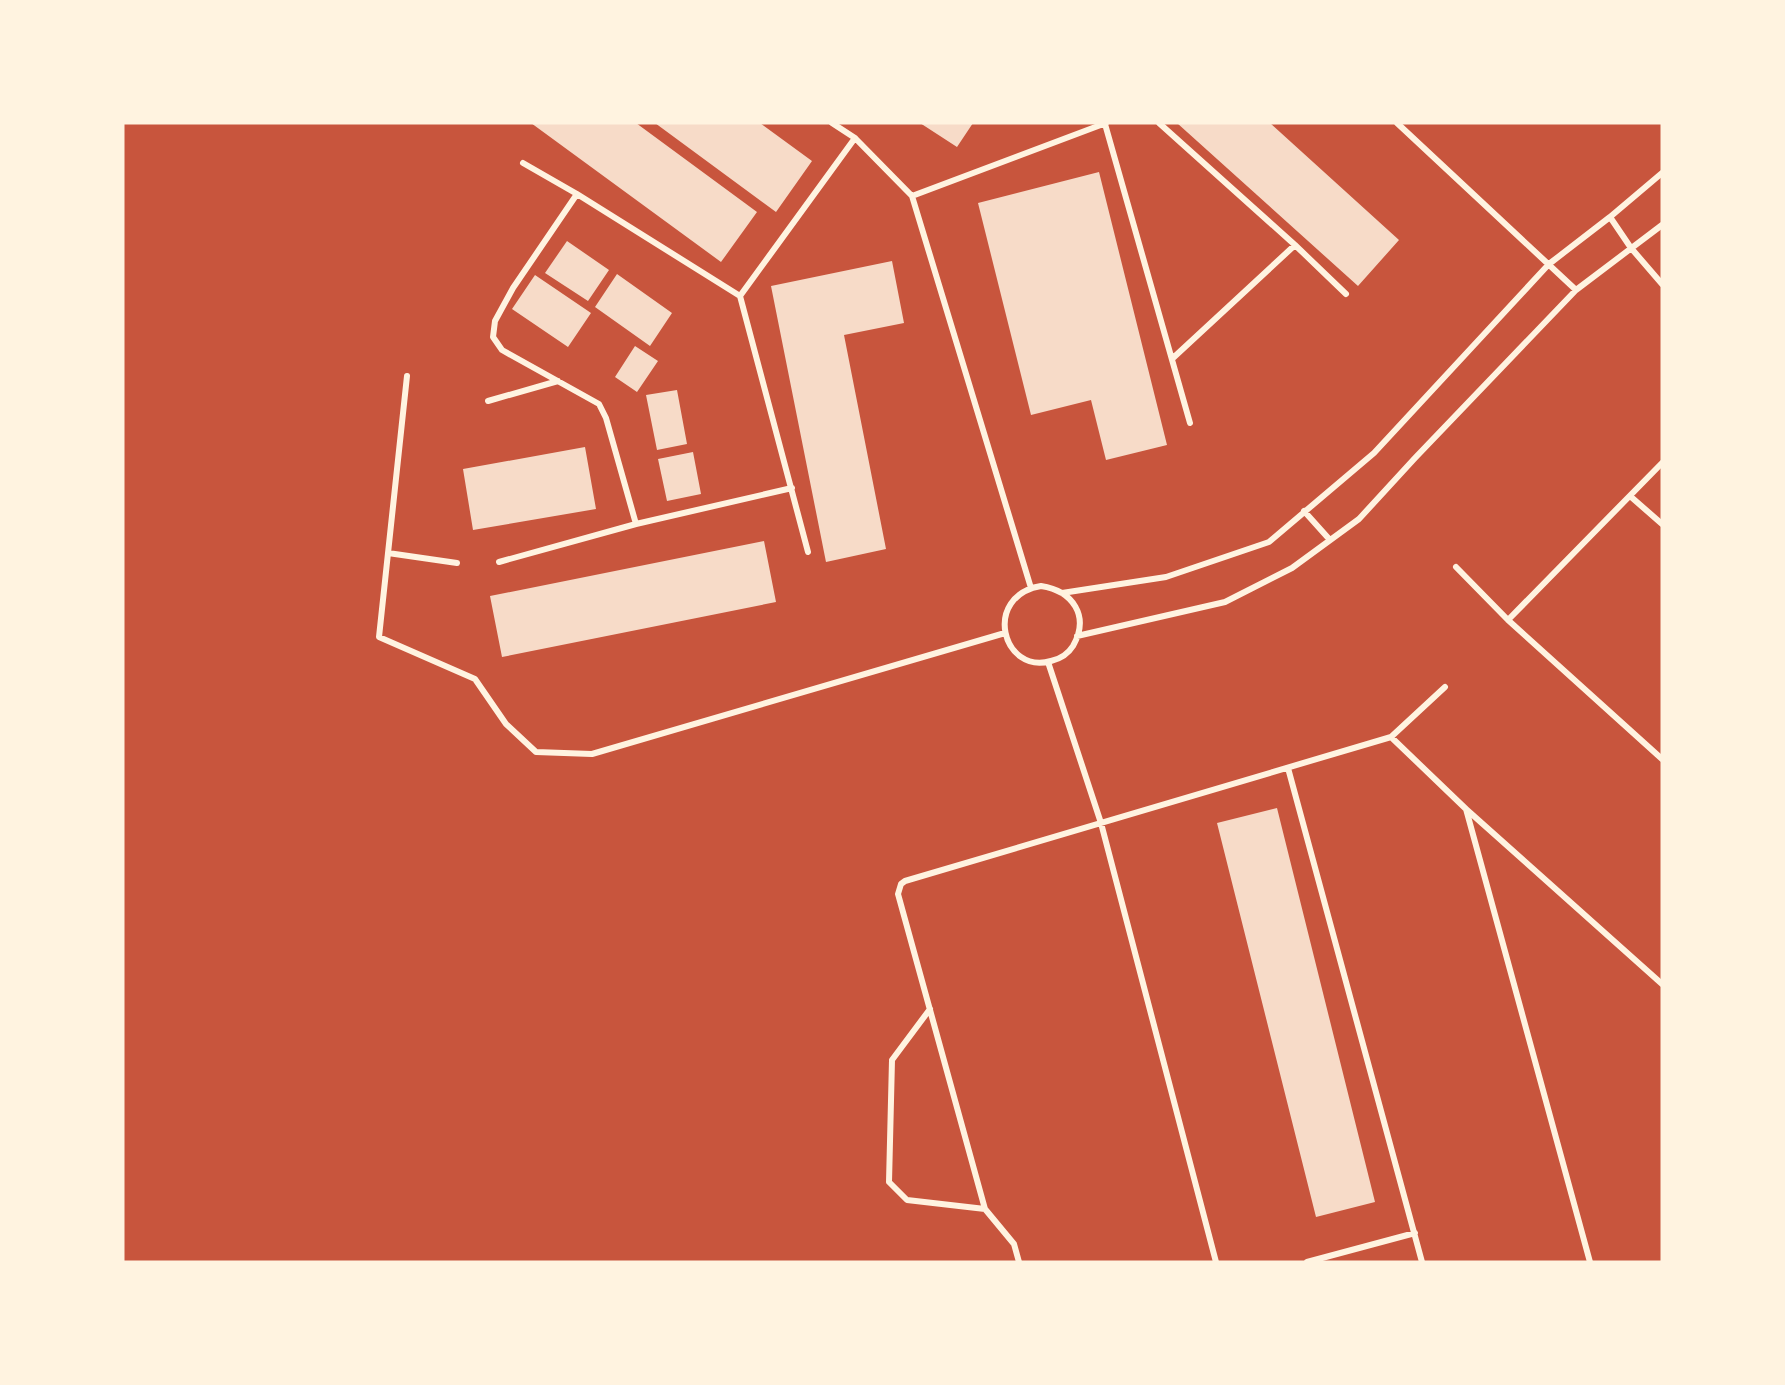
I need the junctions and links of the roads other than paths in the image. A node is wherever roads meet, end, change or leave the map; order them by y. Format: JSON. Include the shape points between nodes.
{"nodes":[{"id":1,"x":832,"y":123,"type":"edge"},
{"id":2,"x":1105,"y":123,"type":"edge"},
{"id":3,"x":1159,"y":123,"type":"edge"},
{"id":4,"x":1402,"y":124,"type":"edge"},
{"id":5,"x":855,"y":138,"type":"junction"},
{"id":6,"x":524,"y":164,"type":"dead end"},
{"id":7,"x":1662,"y":173,"type":"edge"},
{"id":8,"x":577,"y":194,"type":"junction"},
{"id":9,"x":912,"y":195,"type":"junction"},
{"id":10,"x":1610,"y":217,"type":"junction"},
{"id":11,"x":1662,"y":225,"type":"edge"},
{"id":12,"x":1295,"y":245,"type":"junction"},
{"id":13,"x":1631,"y":248,"type":"junction"},
{"id":14,"x":1549,"y":264,"type":"junction"},
{"id":15,"x":1662,"y":284,"type":"edge"},
{"id":16,"x":1576,"y":290,"type":"junction"},
{"id":17,"x":1346,"y":294,"type":"dead end"},
{"id":18,"x":740,"y":296,"type":"junction"},
{"id":19,"x":1173,"y":358,"type":"junction"},
{"id":20,"x":407,"y":376,"type":"dead end"},
{"id":21,"x":558,"y":381,"type":"junction"},
{"id":22,"x":488,"y":401,"type":"dead end"},
{"id":23,"x":1190,"y":423,"type":"dead end"},
{"id":24,"x":1662,"y":463,"type":"edge"},
{"id":25,"x":792,"y":488,"type":"junction"},
{"id":26,"x":1630,"y":496,"type":"junction"},
{"id":27,"x":1304,"y":511,"type":"junction"},
{"id":28,"x":636,"y":524,"type":"junction"},
{"id":29,"x":1662,"y":524,"type":"edge"},
{"id":30,"x":1330,"y":540,"type":"junction"},
{"id":31,"x":808,"y":552,"type":"dead end"},
{"id":32,"x":388,"y":553,"type":"junction"},
{"id":33,"x":499,"y":562,"type":"dead end"},
{"id":34,"x":457,"y":563,"type":"dead end"},
{"id":35,"x":1456,"y":567,"type":"dead end"},
{"id":36,"x":1031,"y":588,"type":"junction"},
{"id":37,"x":1062,"y":593,"type":"junction"},
{"id":38,"x":1508,"y":620,"type":"junction"},
{"id":39,"x":1005,"y":633,"type":"junction"},
{"id":40,"x":1077,"y":636,"type":"junction"},
{"id":41,"x":1048,"y":662,"type":"junction"},
{"id":42,"x":1444,"y":687,"type":"dead end"},
{"id":43,"x":1391,"y":737,"type":"junction"},
{"id":44,"x":1662,"y":759,"type":"edge"},
{"id":45,"x":1288,"y":768,"type":"junction"},
{"id":46,"x":1466,"y":809,"type":"junction"},
{"id":47,"x":1101,"y":823,"type":"junction"},
{"id":48,"x":1662,"y":984,"type":"edge"},
{"id":49,"x":930,"y":1009,"type":"junction"},
{"id":50,"x":985,"y":1209,"type":"junction"},
{"id":51,"x":1414,"y":1233,"type":"junction"},
{"id":52,"x":1019,"y":1262,"type":"edge"},
{"id":53,"x":1216,"y":1262,"type":"edge"},
{"id":54,"x":1306,"y":1262,"type":"edge"},
{"id":55,"x":1422,"y":1262,"type":"edge"},
{"id":56,"x":1590,"y":1262,"type":"edge"}],
"edges":[{"from":1,"to":5,"type":"street"},
{"from":2,"to":9,"type":"street"},
{"from":2,"to":19,"type":"street"},
{"from":3,"to":12,"type":"street"},
{"from":4,"to":14,"type":"street"},
{"from":5,"to":9,"type":"street"},
{"from":5,"to":18,"type":"street"},
{"from":6,"to":8,"type":"street"},
{"from":7,"to":10,"type":"street"},
{"from":8,"to":18,"type":"street"},
{"from":8,"to":21,"type":"street","via":[[513,288],[495,321],[493,337],[502,350]]},
{"from":9,"to":36,"type":"street"},
{"from":10,"to":13,"type":"street"},
{"from":10,"to":14,"type":"street"},
{"from":11,"to":13,"type":"street"},
{"from":12,"to":17,"type":"street"},
{"from":12,"to":19,"type":"street"},
{"from":13,"to":15,"type":"street"},
{"from":13,"to":16,"type":"street"},
{"from":14,"to":16,"type":"street"},
{"from":14,"to":27,"type":"street","via":[[1374,453]]},
{"from":16,"to":30,"type":"street","via":[[1359,519]]},
{"from":18,"to":25,"type":"street"},
{"from":19,"to":23,"type":"street"},
{"from":20,"to":32,"type":"street"},
{"from":21,"to":22,"type":"street"},
{"from":21,"to":28,"type":"street","via":[[599,404]]},
{"from":24,"to":26,"type":"street"},
{"from":25,"to":28,"type":"street"},
{"from":25,"to":31,"type":"street"},
{"from":26,"to":29,"type":"street"},
{"from":26,"to":38,"type":"street"},
{"from":27,"to":30,"type":"street"},
{"from":27,"to":37,"type":"street","via":[[1269,542],[1166,577]]},
{"from":28,"to":33,"type":"street"},
{"from":30,"to":40,"type":"street","via":[[1292,568],[1226,602]]},
{"from":32,"to":34,"type":"street"},
{"from":32,"to":39,"type":"street","via":[[379,638],[475,679],[506,724],[536,752],[592,754]]},
{"from":35,"to":38,"type":"street"},
{"from":36,"to":37,"type":"street","via":[[1041,586]]},
{"from":36,"to":39,"type":"street","via":[[1009,606],[1004,619]]},
{"from":37,"to":40,"type":"street","via":[[1078,610]]},
{"from":38,"to":44,"type":"street"},
{"from":39,"to":41,"type":"street","via":[[1020,656]]},
{"from":40,"to":41,"type":"street","via":[[1071,649]]},
{"from":41,"to":47,"type":"street"},
{"from":42,"to":43,"type":"street"},
{"from":43,"to":45,"type":"street"},
{"from":43,"to":46,"type":"street"},
{"from":45,"to":47,"type":"street"},
{"from":45,"to":51,"type":"street"},
{"from":46,"to":48,"type":"street"},
{"from":46,"to":56,"type":"street"},
{"from":47,"to":49,"type":"street","via":[[901,884],[898,894]]},
{"from":47,"to":53,"type":"street"},
{"from":49,"to":50,"type":"street"},
{"from":49,"to":50,"type":"street","via":[[892,1060],[889,1182],[907,1200]]},
{"from":50,"to":52,"type":"street","via":[[1014,1244]]},
{"from":51,"to":54,"type":"street"},
{"from":51,"to":55,"type":"street"}]}
